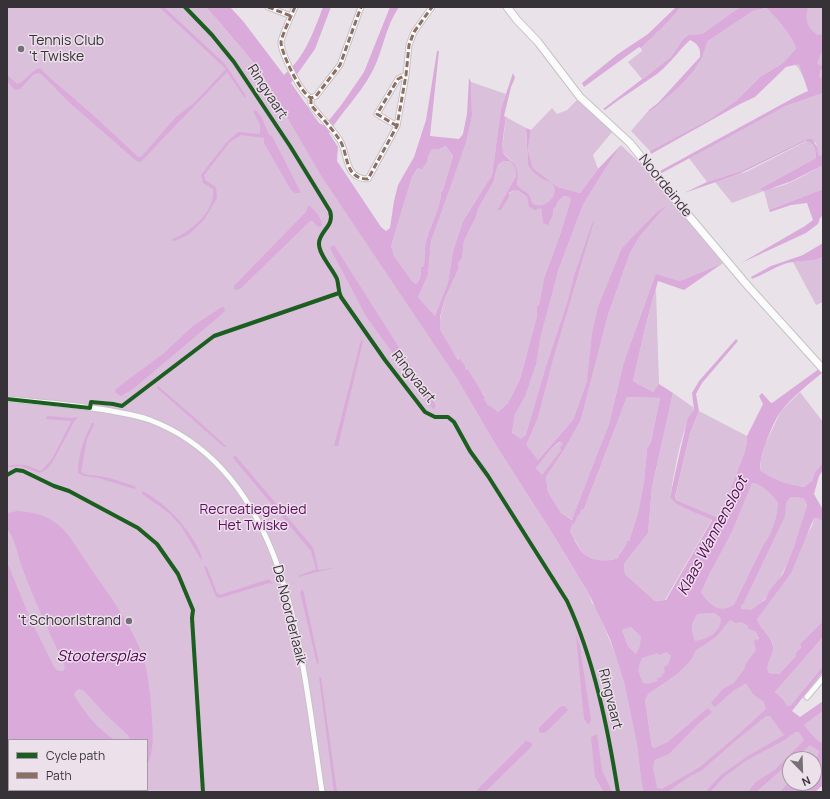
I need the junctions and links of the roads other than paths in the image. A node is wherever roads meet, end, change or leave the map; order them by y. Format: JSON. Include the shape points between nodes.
{"nodes":[{"id":1,"x":268,"y":7,"type":"edge"},
{"id":2,"x":295,"y":7,"type":"edge"},
{"id":3,"x":361,"y":7,"type":"edge"},
{"id":4,"x":432,"y":7,"type":"edge"},
{"id":5,"x":507,"y":7,"type":"edge"},
{"id":6,"x":291,"y":16,"type":"junction"},
{"id":7,"x":406,"y":74,"type":"junction"},
{"id":8,"x":311,"y":98,"type":"junction"},
{"id":9,"x":397,"y":126,"type":"junction"},
{"id":10,"x":822,"y":368,"type":"edge"},
{"id":11,"x":7,"y":399,"type":"edge"},
{"id":12,"x":823,"y":678,"type":"edge"},
{"id":13,"x":807,"y":697,"type":"dead end"},
{"id":14,"x":322,"y":792,"type":"edge"}],
"edges":[{"from":1,"to":6,"type":"street"},
{"from":2,"to":6,"type":"street"},
{"from":3,"to":8,"type":"street","via":[[340,65],[316,96]]},
{"from":4,"to":7,"type":"street","via":[[414,32],[409,45]]},
{"from":5,"to":10,"type":"street","name":"Noordeinde","via":[[580,96],[630,143],[747,285]]},
{"from":6,"to":8,"type":"street","via":[[281,41],[290,68],[307,96]]},
{"from":7,"to":9,"type":"street"},
{"from":7,"to":9,"type":"street","via":[[398,80],[377,114]]},
{"from":8,"to":9,"type":"street","via":[[311,105],[343,145],[348,167],[363,179],[368,179]]},
{"from":11,"to":14,"type":"street","name":"De Noorderlaaik","via":[[90,408],[148,419],[198,446],[236,485],[259,522],[285,586],[300,647]]},
{"from":12,"to":13,"type":"street"}]}
